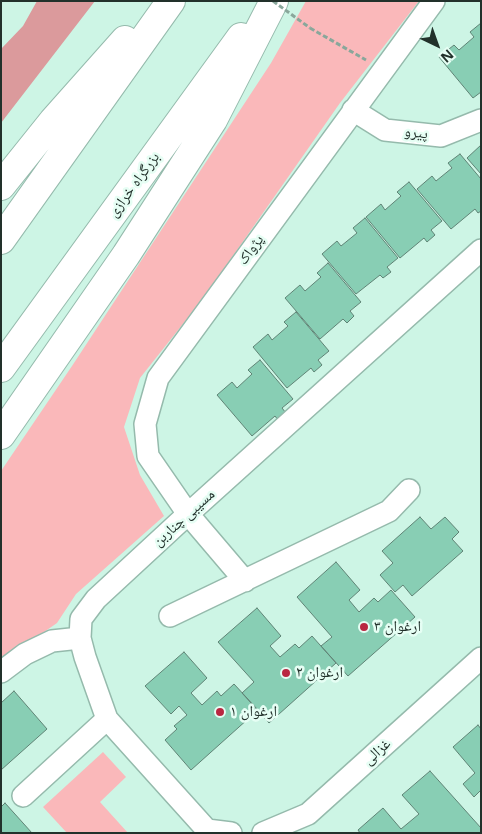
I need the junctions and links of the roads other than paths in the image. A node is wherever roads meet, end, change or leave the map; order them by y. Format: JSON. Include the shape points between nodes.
{"nodes":[{"id":1,"x":159,"y":1,"type":"edge"},
{"id":2,"x":171,"y":1,"type":"edge"},
{"id":3,"x":267,"y":1,"type":"edge"},
{"id":4,"x":274,"y":1,"type":"edge"},
{"id":5,"x":434,"y":1,"type":"edge"},
{"id":6,"x":353,"y":110,"type":"junction"},
{"id":7,"x":481,"y":120,"type":"edge"},
{"id":8,"x":1,"y":186,"type":"edge"},
{"id":9,"x":1,"y":240,"type":"edge"},
{"id":10,"x":481,"y":250,"type":"edge"},
{"id":11,"x":1,"y":368,"type":"edge"},
{"id":12,"x":1,"y":435,"type":"edge"},
{"id":13,"x":409,"y":490,"type":"dead end"},
{"id":14,"x":188,"y":514,"type":"junction"},
{"id":15,"x":245,"y":581,"type":"junction"},
{"id":16,"x":170,"y":616,"type":"dead end"},
{"id":17,"x":80,"y":638,"type":"junction"},
{"id":18,"x":481,"y":658,"type":"edge"},
{"id":19,"x":1,"y":672,"type":"edge"},
{"id":20,"x":107,"y":719,"type":"junction"},
{"id":21,"x":24,"y":796,"type":"dead end"},
{"id":22,"x":207,"y":831,"type":"edge"},
{"id":23,"x":231,"y":833,"type":"edge"},
{"id":24,"x":263,"y":833,"type":"edge"}],
"edges":[{"from":1,"to":8,"type":"highway","via":[[53,121]]},
{"from":2,"to":9,"type":"highway"},
{"from":3,"to":11,"type":"highway","name":"بزرگراه خرازی"},
{"from":4,"to":12,"type":"highway","via":[[213,120],[126,255]]},
{"from":5,"to":6,"type":"street","name":"پژواک"},
{"from":6,"to":7,"type":"street","name":"پیرو","via":[[385,130],[441,136]]},
{"from":6,"to":14,"type":"street","name":"پژواک","via":[[158,378],[145,424],[148,456]]},
{"from":10,"to":14,"type":"street","name":"مسیبی چناربن"},
{"from":13,"to":15,"type":"street","via":[[389,511]]},
{"from":14,"to":15,"type":"street","name":"پژواک"},
{"from":14,"to":17,"type":"street","name":"مسیبی چناربن","via":[[96,599],[81,619]]},
{"from":15,"to":16,"type":"street"},
{"from":17,"to":19,"type":"street","via":[[52,641],[25,654]]},
{"from":17,"to":20,"type":"street","name":"مسیبی چناربن"},
{"from":18,"to":24,"type":"street","name":"غزالی","via":[[308,814]]},
{"from":20,"to":21,"type":"street"},
{"from":20,"to":22,"type":"street","name":"مسیبی چناربن"},
{"from":22,"to":23,"type":"street"}]}
